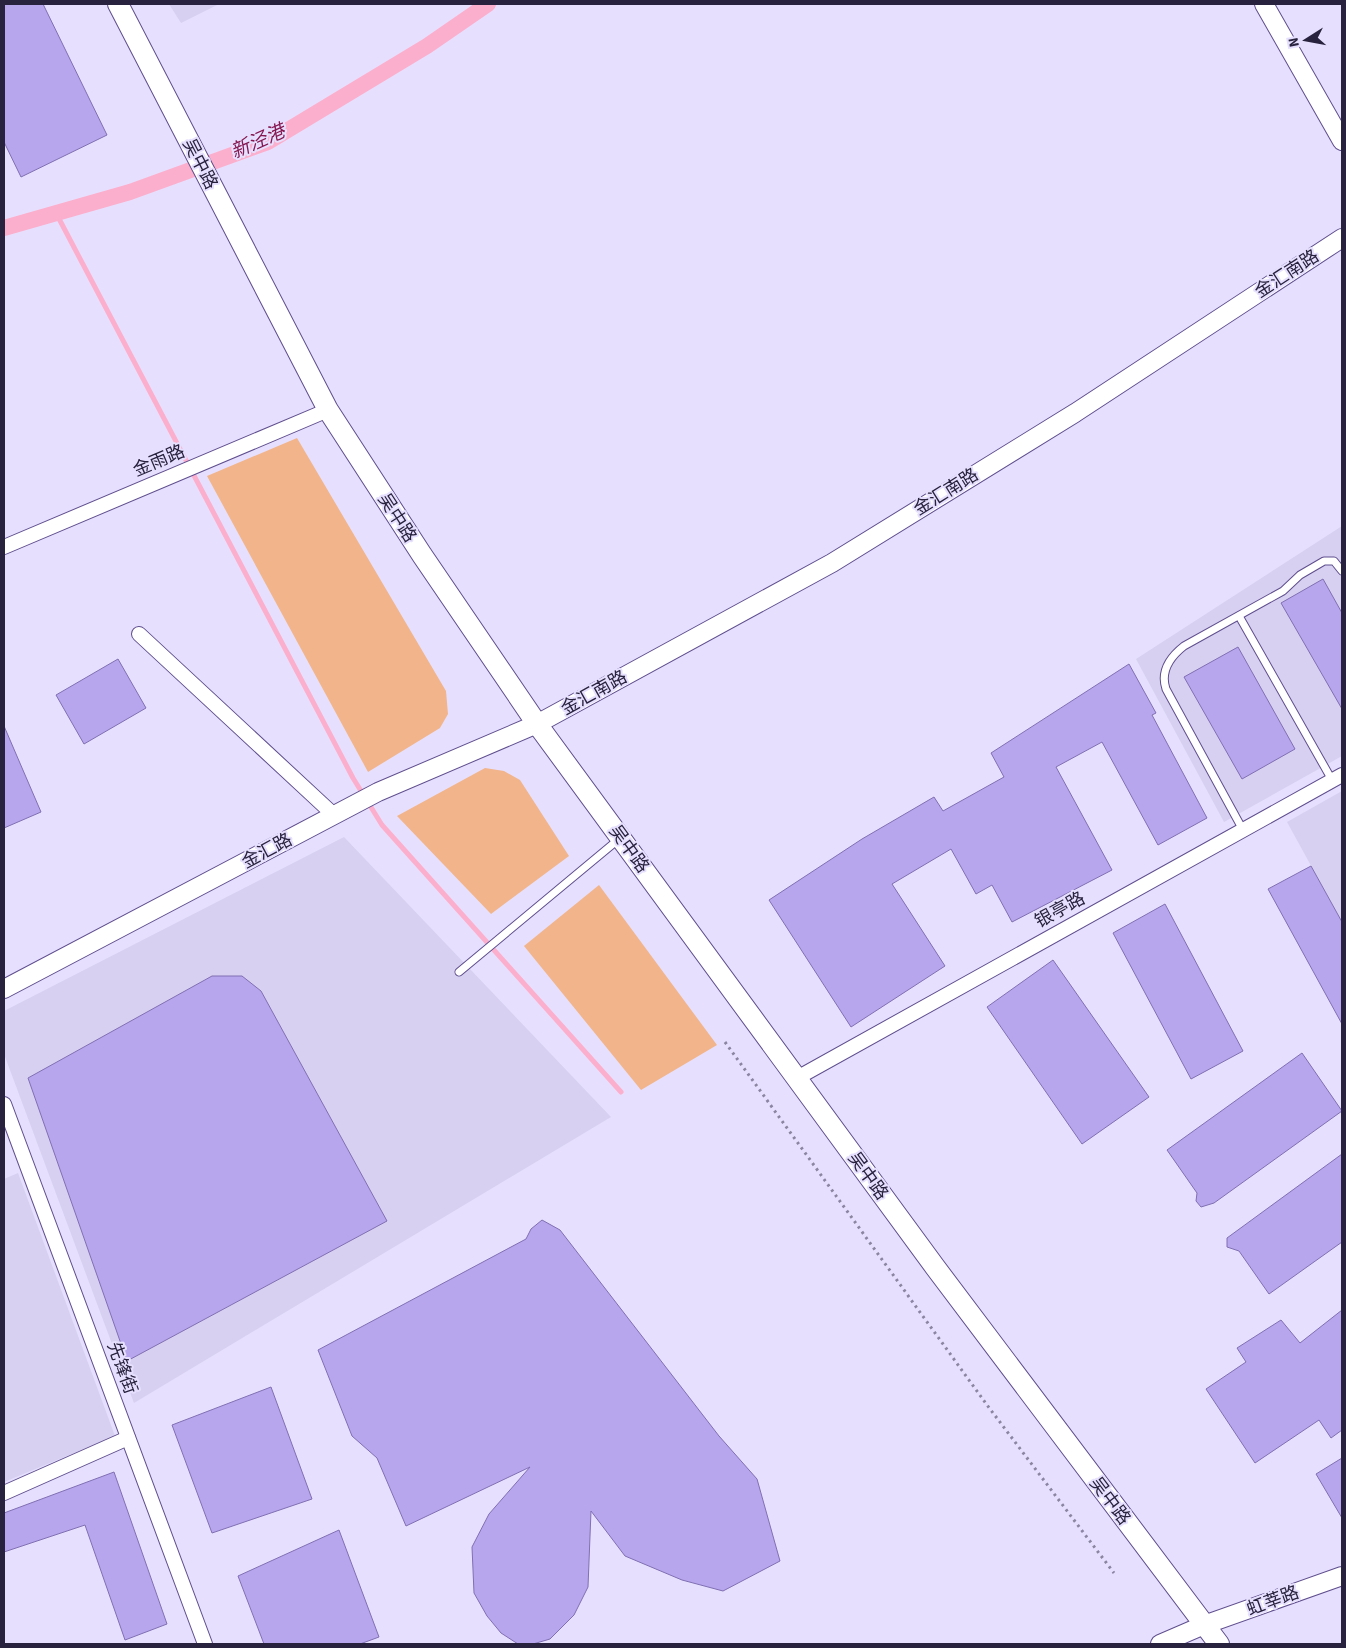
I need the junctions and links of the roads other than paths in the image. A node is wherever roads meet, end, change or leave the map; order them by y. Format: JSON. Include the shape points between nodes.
{"nodes":[{"id":1,"x":118,"y":4,"type":"edge"},
{"id":2,"x":1264,"y":4,"type":"edge"},
{"id":3,"x":1342,"y":141,"type":"edge"},
{"id":4,"x":1342,"y":238,"type":"edge"},
{"id":5,"x":328,"y":410,"type":"junction"},
{"id":6,"x":4,"y":547,"type":"edge"},
{"id":7,"x":1342,"y":572,"type":"edge"},
{"id":8,"x":1239,"y":616,"type":"junction"},
{"id":9,"x":139,"y":634,"type":"dead end"},
{"id":10,"x":537,"y":724,"type":"junction"},
{"id":11,"x":1337,"y":777,"type":"edge"},
{"id":12,"x":341,"y":812,"type":"junction"},
{"id":13,"x":1243,"y":830,"type":"junction"},
{"id":14,"x":621,"y":837,"type":"junction"},
{"id":15,"x":459,"y":972,"type":"dead end"},
{"id":16,"x":4,"y":989,"type":"edge"},
{"id":17,"x":797,"y":1078,"type":"junction"},
{"id":18,"x":4,"y":1104,"type":"edge"},
{"id":19,"x":128,"y":1438,"type":"junction"},
{"id":20,"x":4,"y":1492,"type":"edge"},
{"id":21,"x":1342,"y":1576,"type":"edge"},
{"id":22,"x":1204,"y":1625,"type":"junction"},
{"id":23,"x":205,"y":1644,"type":"edge"},
{"id":24,"x":1160,"y":1644,"type":"edge"},
{"id":25,"x":1219,"y":1644,"type":"edge"}],
"edges":[{"from":1,"to":5,"type":"main road","name":"吴中路"},
{"from":2,"to":3,"type":"street"},
{"from":4,"to":10,"type":"street","name":"金汇南路","via":[[1075,413],[832,563]]},
{"from":5,"to":6,"type":"street","name":"金雨路"},
{"from":5,"to":10,"type":"main road","name":"吴中路"},
{"from":7,"to":8,"type":"lane","via":[[1334,562],[1324,561]]},
{"from":8,"to":11,"type":"lane"},
{"from":8,"to":13,"type":"lane","via":[[1173,655],[1164,671],[1164,682]]},
{"from":9,"to":12,"type":"street"},
{"from":10,"to":12,"type":"street","name":"金汇路","via":[[378,792]]},
{"from":10,"to":14,"type":"main road","name":"吴中路"},
{"from":11,"to":13,"type":"street","name":"银亭路"},
{"from":12,"to":16,"type":"street","name":"金汇路"},
{"from":13,"to":17,"type":"street","name":"银亭路"},
{"from":14,"to":15,"type":"lane"},
{"from":14,"to":17,"type":"main road","name":"吴中路"},
{"from":17,"to":22,"type":"main road","name":"吴中路"},
{"from":18,"to":19,"type":"street","name":"先锋街"},
{"from":19,"to":20,"type":"street"},
{"from":19,"to":23,"type":"street","name":"先锋街"},
{"from":21,"to":22,"type":"street","name":"虹莘路"},
{"from":22,"to":24,"type":"street","name":"虹莘路"},
{"from":22,"to":25,"type":"main road","name":"吴中路"}]}
